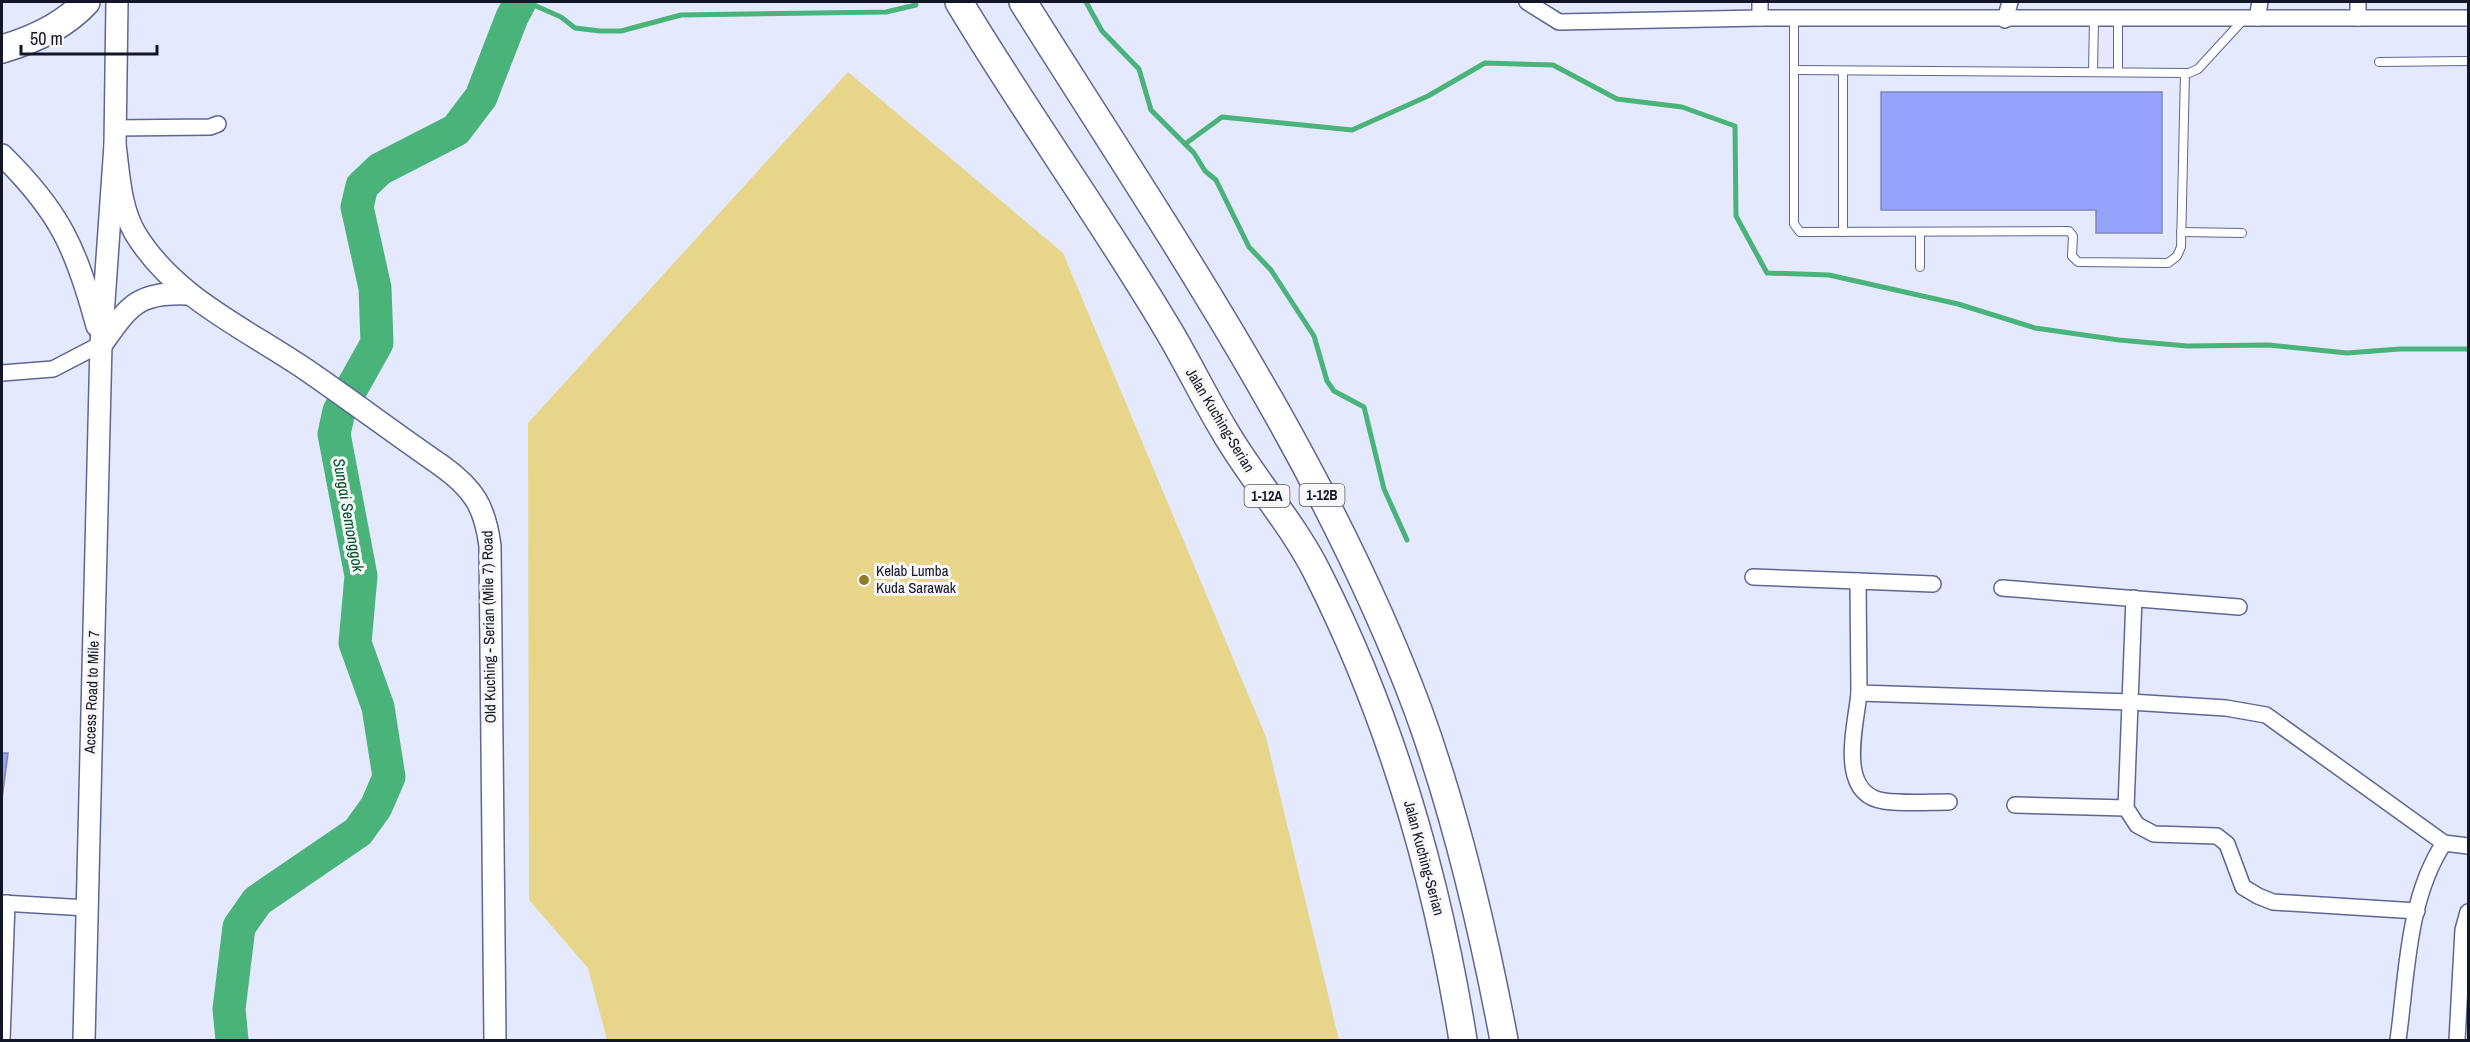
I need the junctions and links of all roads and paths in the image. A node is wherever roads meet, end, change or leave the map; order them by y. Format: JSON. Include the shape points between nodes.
{"nodes":[{"id":1,"x":86,"y":2,"type":"edge"},
{"id":2,"x":117,"y":2,"type":"edge"},
{"id":3,"x":959,"y":2,"type":"edge"},
{"id":4,"x":1023,"y":2,"type":"edge"},
{"id":5,"x":1527,"y":2,"type":"edge"},
{"id":6,"x":1760,"y":2,"type":"edge"},
{"id":7,"x":2010,"y":2,"type":"edge"},
{"id":8,"x":2260,"y":2,"type":"edge"},
{"id":9,"x":2358,"y":2,"type":"edge"},
{"id":10,"x":1760,"y":18,"type":"junction"},
{"id":11,"x":2251,"y":18,"type":"junction"},
{"id":12,"x":2358,"y":18,"type":"junction"},
{"id":13,"x":2469,"y":18,"type":"edge"},
{"id":14,"x":1794,"y":19,"type":"junction"},
{"id":15,"x":2094,"y":19,"type":"junction"},
{"id":16,"x":2118,"y":19,"type":"junction"},
{"id":17,"x":2005,"y":20,"type":"junction"},
{"id":18,"x":2,"y":49,"type":"edge"},
{"id":19,"x":2469,"y":61,"type":"edge"},
{"id":20,"x":2379,"y":62,"type":"dead end"},
{"id":21,"x":1794,"y":70,"type":"junction"},
{"id":22,"x":1843,"y":71,"type":"junction"},
{"id":23,"x":2093,"y":72,"type":"junction"},
{"id":24,"x":2118,"y":72,"type":"junction"},
{"id":25,"x":2185,"y":73,"type":"junction"},
{"id":26,"x":218,"y":124,"type":"dead end"},
{"id":27,"x":115,"y":136,"type":"junction"},
{"id":28,"x":2,"y":154,"type":"edge"},
{"id":29,"x":1843,"y":232,"type":"junction"},
{"id":30,"x":1920,"y":232,"type":"junction"},
{"id":31,"x":2181,"y":232,"type":"junction"},
{"id":32,"x":2242,"y":233,"type":"dead end"},
{"id":33,"x":1920,"y":267,"type":"dead end"},
{"id":34,"x":187,"y":294,"type":"junction"},
{"id":35,"x":101,"y":345,"type":"junction"},
{"id":36,"x":2,"y":373,"type":"edge"},
{"id":37,"x":1753,"y":577,"type":"dead end"},
{"id":38,"x":1858,"y":581,"type":"junction"},
{"id":39,"x":1933,"y":584,"type":"dead end"},
{"id":40,"x":2002,"y":588,"type":"dead end"},
{"id":41,"x":2134,"y":598,"type":"junction"},
{"id":42,"x":2239,"y":607,"type":"dead end"},
{"id":43,"x":1859,"y":693,"type":"junction"},
{"id":44,"x":2130,"y":702,"type":"junction"},
{"id":45,"x":1949,"y":802,"type":"dead end"},
{"id":46,"x":2015,"y":805,"type":"dead end"},
{"id":47,"x":2126,"y":808,"type":"junction"},
{"id":48,"x":2444,"y":843,"type":"junction"},
{"id":49,"x":2469,"y":846,"type":"edge"},
{"id":50,"x":4,"y":903,"type":"edge"},
{"id":51,"x":87,"y":908,"type":"junction"},
{"id":52,"x":2416,"y":911,"type":"junction"},
{"id":53,"x":2469,"y":912,"type":"edge"},
{"id":54,"x":2,"y":1041,"type":"edge"},
{"id":55,"x":84,"y":1041,"type":"edge"},
{"id":56,"x":495,"y":1041,"type":"edge"},
{"id":57,"x":1464,"y":1041,"type":"edge"},
{"id":58,"x":1504,"y":1041,"type":"edge"},
{"id":59,"x":2398,"y":1041,"type":"edge"},
{"id":60,"x":2457,"y":1041,"type":"edge"}],
"edges":[{"from":1,"to":18,"type":"highway","via":[[53,28]]},
{"from":2,"to":27,"type":"street"},
{"from":3,"to":57,"type":"highway","name":"Jalan Kuching-Serian","number":"1-12A","via":[[1167,327],[1225,432],[1316,570],[1359,664],[1410,804],[1431,876]]},
{"from":4,"to":58,"type":"highway","number":"1-12B","via":[[1240,352],[1336,523],[1396,655],[1446,794]]},
{"from":5,"to":10,"type":"street","via":[[1559,22]]},
{"from":6,"to":10,"type":"street"},
{"from":7,"to":17,"type":"street"},
{"from":8,"to":11,"type":"street"},
{"from":9,"to":12,"type":"street"},
{"from":10,"to":14,"type":"street"},
{"from":11,"to":12,"type":"street"},
{"from":11,"to":16,"type":"street"},
{"from":11,"to":25,"type":"lane","via":[[2198,69]]},
{"from":12,"to":13,"type":"street"},
{"from":14,"to":17,"type":"street"},
{"from":14,"to":21,"type":"lane"},
{"from":15,"to":16,"type":"street"},
{"from":15,"to":17,"type":"street"},
{"from":15,"to":23,"type":"lane"},
{"from":16,"to":24,"type":"lane"},
{"from":19,"to":20,"type":"lane"},
{"from":21,"to":22,"type":"lane"},
{"from":21,"to":29,"type":"lane","via":[[1794,224],[1800,232]]},
{"from":22,"to":23,"type":"lane"},
{"from":22,"to":29,"type":"lane"},
{"from":23,"to":24,"type":"lane"},
{"from":24,"to":25,"type":"lane"},
{"from":25,"to":31,"type":"lane"},
{"from":26,"to":27,"type":"street"},
{"from":27,"to":34,"type":"street","name":"Old Kuching - Serian (Mile 7) Road","via":[[122,200],[134,232]]},
{"from":27,"to":35,"type":"street"},
{"from":28,"to":35,"type":"street","via":[[56,217],[71,244]]},
{"from":29,"to":30,"type":"lane"},
{"from":30,"to":31,"type":"lane","via":[[2069,231],[2073,236],[2072,256],[2078,262],[2098,263],[2168,262],[2181,247]]},
{"from":30,"to":33,"type":"lane"},
{"from":31,"to":32,"type":"lane"},
{"from":34,"to":35,"type":"street","via":[[162,293],[141,299],[122,316]]},
{"from":34,"to":56,"type":"street","name":"Old Kuching - Serian (Mile 7) Road","via":[[307,370],[463,481],[487,521]]},
{"from":35,"to":36,"type":"street","via":[[53,369]]},
{"from":35,"to":51,"type":"street","name":"Access Road to Mile 7"},
{"from":37,"to":38,"type":"street"},
{"from":38,"to":39,"type":"street"},
{"from":38,"to":43,"type":"street"},
{"from":40,"to":41,"type":"street"},
{"from":41,"to":42,"type":"street"},
{"from":41,"to":44,"type":"street"},
{"from":43,"to":44,"type":"street"},
{"from":43,"to":45,"type":"street","via":[[1853,766],[1863,792],[1883,801]]},
{"from":44,"to":47,"type":"street"},
{"from":44,"to":48,"type":"street","via":[[2226,708],[2266,715]]},
{"from":46,"to":47,"type":"street"},
{"from":47,"to":52,"type":"street","via":[[2136,825],[2154,834],[2217,836],[2227,844],[2243,887],[2274,902]]},
{"from":48,"to":49,"type":"street"},
{"from":48,"to":52,"type":"street","via":[[2431,863]]},
{"from":50,"to":51,"type":"street"},
{"from":50,"to":54,"type":"street"},
{"from":51,"to":55,"type":"street","name":"Access Road to Mile 7"},
{"from":52,"to":59,"type":"street"},
{"from":53,"to":60,"type":"street","via":[[2463,930]]}]}
